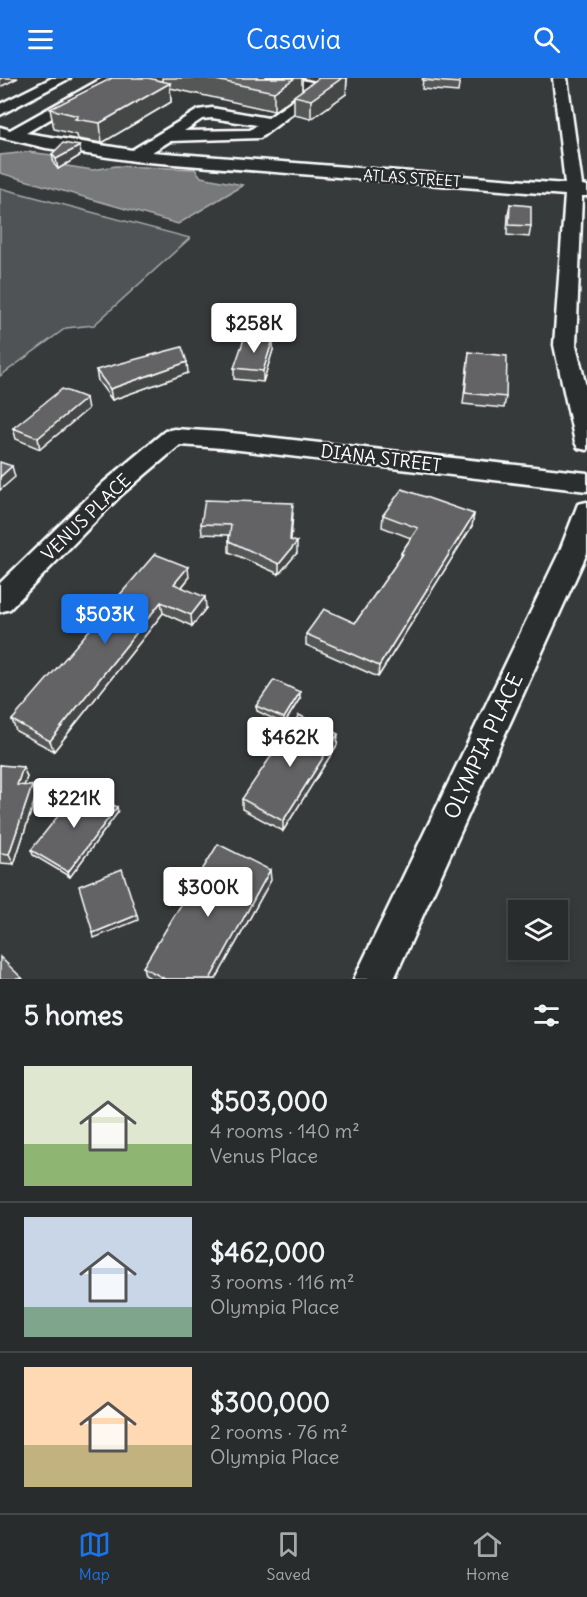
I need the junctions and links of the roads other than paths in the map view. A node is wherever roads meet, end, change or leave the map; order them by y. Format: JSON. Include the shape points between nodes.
{"nodes":[{"id":1,"x":63,"y":78,"type":"edge"},
{"id":2,"x":114,"y":78,"type":"edge"},
{"id":3,"x":274,"y":78,"type":"edge"},
{"id":4,"x":560,"y":78,"type":"edge"},
{"id":5,"x":0,"y":110,"type":"edge"},
{"id":6,"x":271,"y":123,"type":"junction"},
{"id":7,"x":6,"y":133,"type":"edge"},
{"id":8,"x":166,"y":136,"type":"junction"},
{"id":9,"x":135,"y":156,"type":"junction"},
{"id":10,"x":580,"y":191,"type":"edge"},
{"id":11,"x":174,"y":437,"type":"joint"},
{"id":12,"x":587,"y":442,"type":"edge"},
{"id":13,"x":587,"y":482,"type":"edge"},
{"id":14,"x":587,"y":511,"type":"edge"},
{"id":15,"x":0,"y":601,"type":"edge"},
{"id":16,"x":374,"y":979,"type":"edge"}],
"edges":[{"from":1,"to":5,"type":"street"},
{"from":2,"to":7,"type":"street"},
{"from":3,"to":6,"type":"street","via":[[310,86],[314,93]]},
{"from":4,"to":10,"type":"street"},
{"from":6,"to":8,"type":"street","via":[[254,135]]},
{"from":6,"to":8,"type":"street","via":[[212,113],[198,115]]},
{"from":7,"to":9,"type":"street","name":"ATLAS STREET","via":[[82,150]]},
{"from":8,"to":9,"type":"street"},
{"from":9,"to":10,"type":"street","name":"ATLAS STREET"},
{"from":10,"to":12,"type":"street","via":[[565,345]]},
{"from":11,"to":13,"type":"street","name":"DIANA STREET"},
{"from":11,"to":15,"type":"street","name":"VENUS PLACE","via":[[112,489]]},
{"from":14,"to":16,"type":"street","name":"OLYMPIA PLACE","via":[[573,553]]}]}
